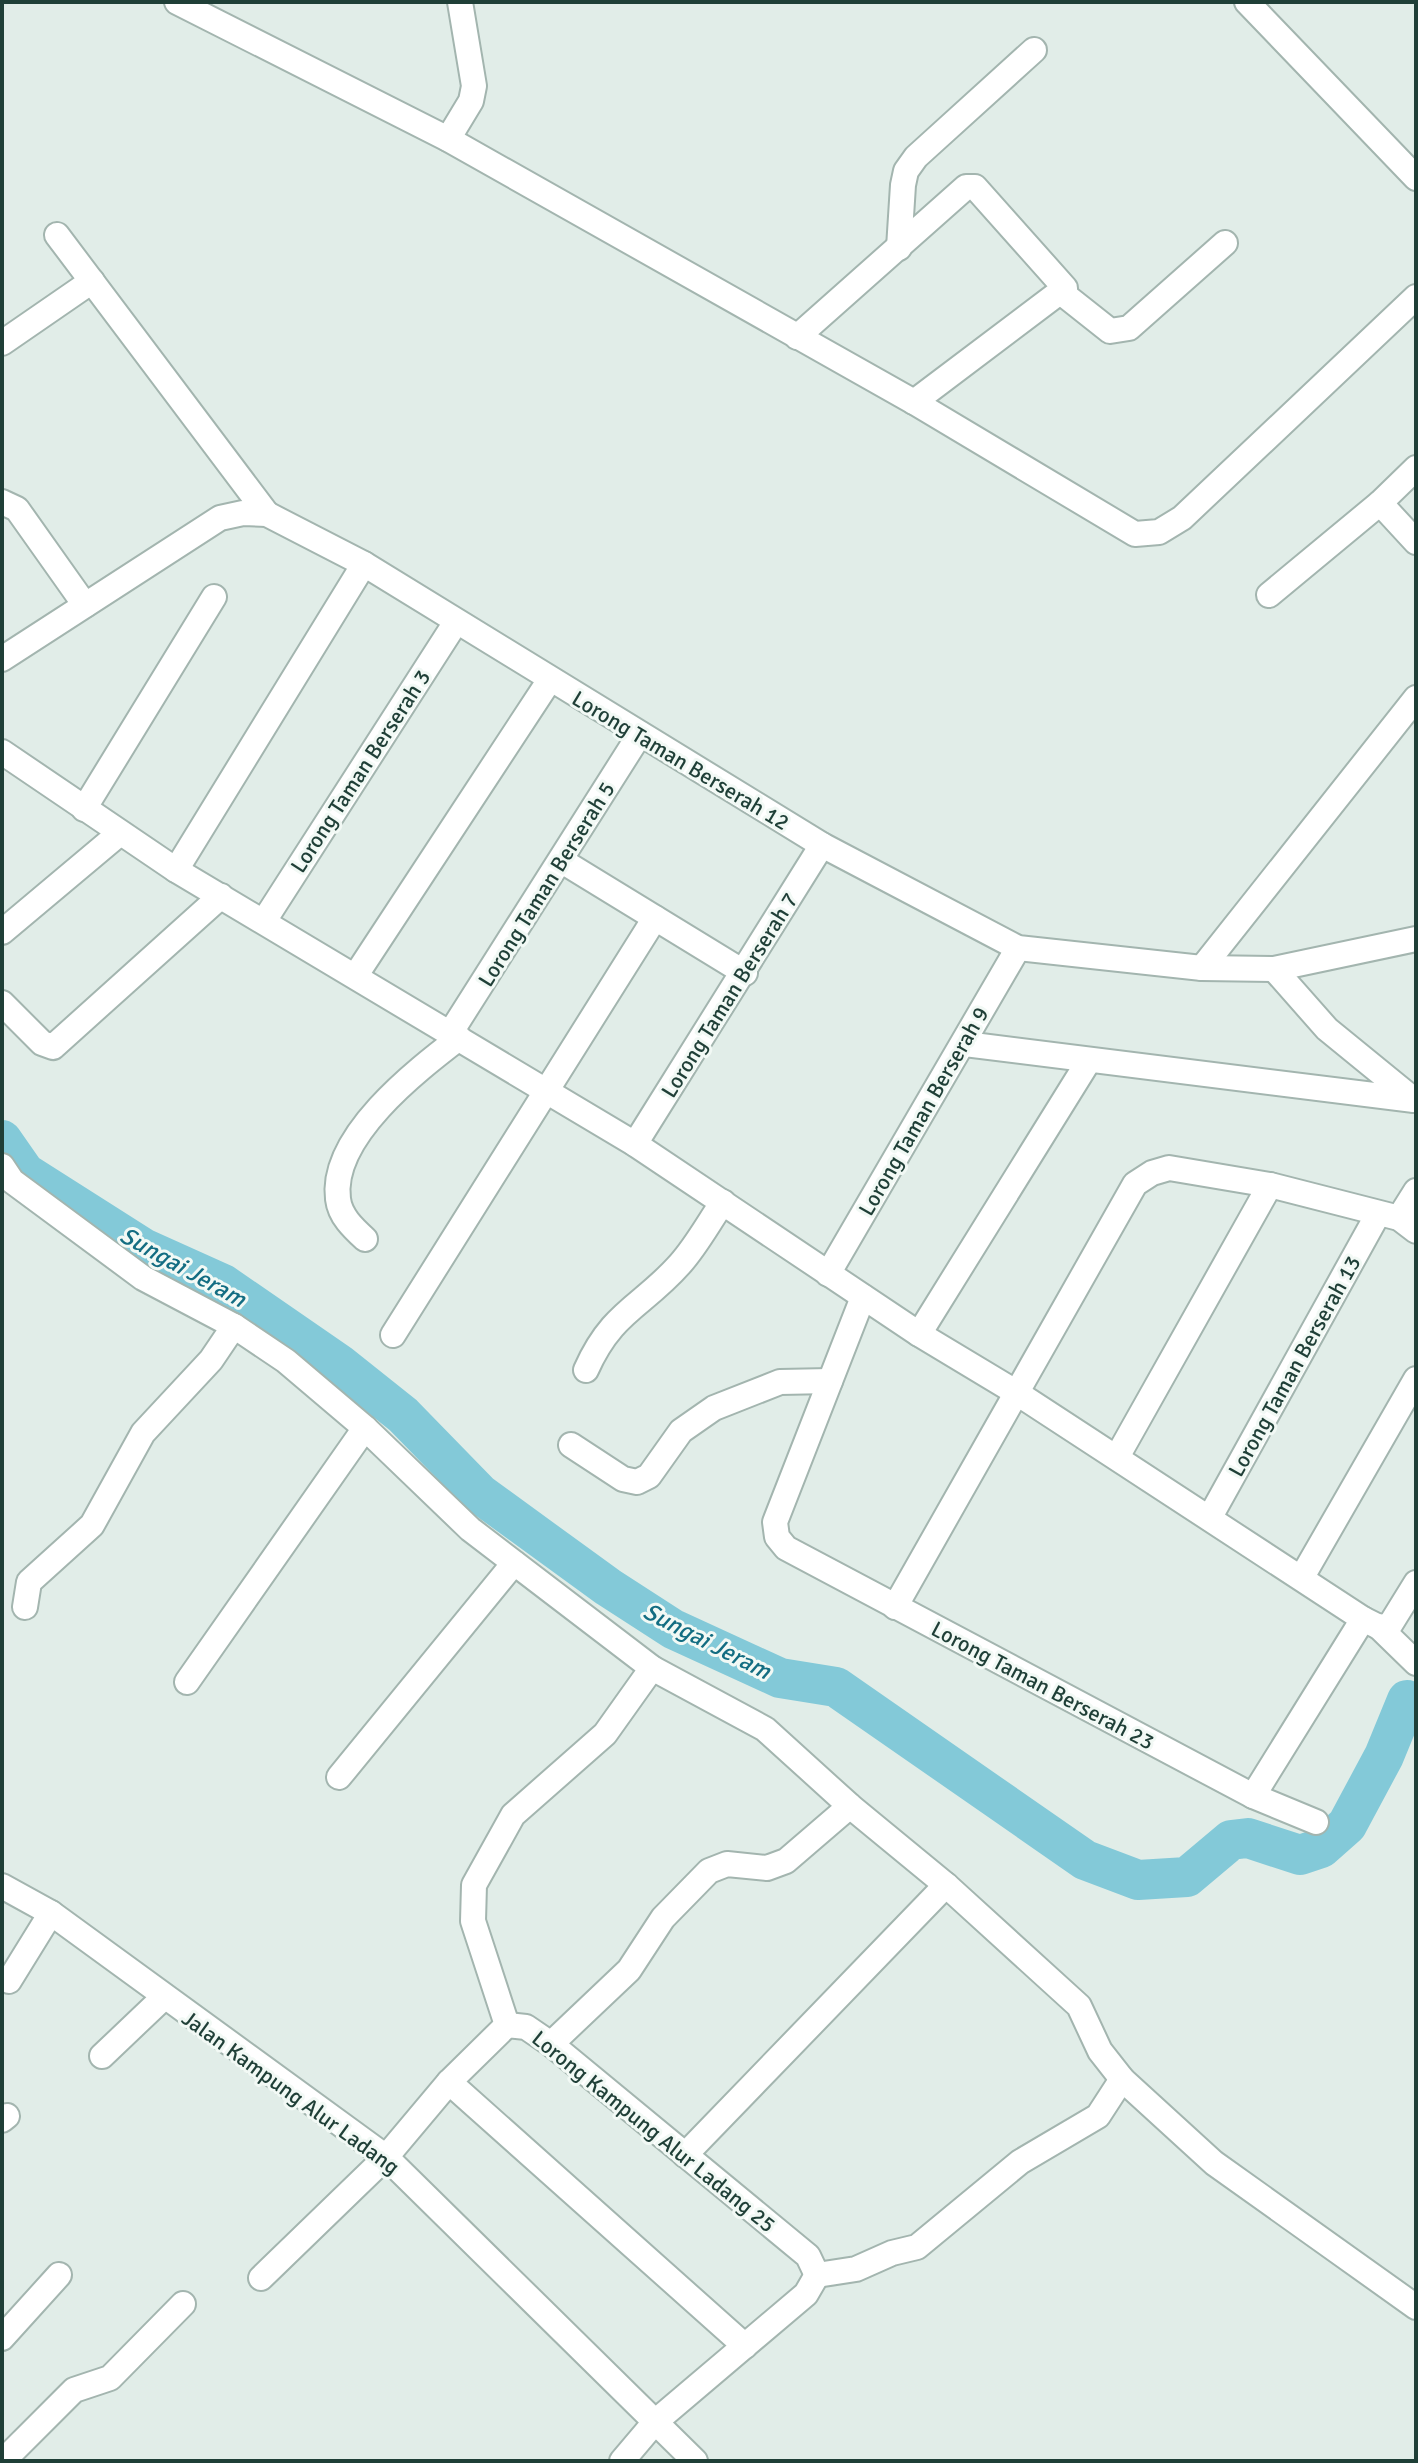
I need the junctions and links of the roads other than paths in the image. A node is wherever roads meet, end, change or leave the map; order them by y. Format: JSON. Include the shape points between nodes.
{"nodes":[{"id":1,"x":177,"y":2,"type":"edge"},
{"id":2,"x":460,"y":2,"type":"edge"},
{"id":3,"x":1247,"y":2,"type":"edge"},
{"id":4,"x":1034,"y":50,"type":"dead end"},
{"id":5,"x":448,"y":139,"type":"junction"},
{"id":6,"x":1416,"y":178,"type":"edge"},
{"id":7,"x":57,"y":235,"type":"dead end"},
{"id":8,"x":1225,"y":243,"type":"dead end"},
{"id":9,"x":899,"y":248,"type":"junction"},
{"id":10,"x":92,"y":281,"type":"junction"},
{"id":11,"x":1062,"y":293,"type":"junction"},
{"id":12,"x":1416,"y":297,"type":"edge"},
{"id":13,"x":797,"y":337,"type":"junction"},
{"id":14,"x":2,"y":343,"type":"edge"},
{"id":15,"x":914,"y":402,"type":"junction"},
{"id":16,"x":1416,"y":468,"type":"edge"},
{"id":17,"x":2,"y":502,"type":"edge"},
{"id":18,"x":1380,"y":503,"type":"junction"},
{"id":19,"x":267,"y":514,"type":"junction"},
{"id":20,"x":1416,"y":542,"type":"edge"},
{"id":21,"x":364,"y":564,"type":"junction"},
{"id":22,"x":1269,"y":595,"type":"dead end"},
{"id":23,"x":214,"y":597,"type":"dead end"},
{"id":24,"x":85,"y":605,"type":"junction"},
{"id":25,"x":456,"y":622,"type":"junction"},
{"id":26,"x":2,"y":659,"type":"edge"},
{"id":27,"x":549,"y":681,"type":"junction"},
{"id":28,"x":1416,"y":698,"type":"edge"},
{"id":29,"x":640,"y":734,"type":"junction"},
{"id":30,"x":2,"y":752,"type":"edge"},
{"id":31,"x":84,"y":809,"type":"junction"},
{"id":32,"x":120,"y":833,"type":"junction"},
{"id":33,"x":822,"y":845,"type":"junction"},
{"id":34,"x":562,"y":861,"type":"junction"},
{"id":35,"x":176,"y":870,"type":"junction"},
{"id":36,"x":221,"y":896,"type":"junction"},
{"id":37,"x":655,"y":918,"type":"junction"},
{"id":38,"x":264,"y":921,"type":"junction"},
{"id":39,"x":2,"y":932,"type":"edge"},
{"id":40,"x":1416,"y":939,"type":"edge"},
{"id":41,"x":1018,"y":948,"type":"junction"},
{"id":42,"x":1202,"y":968,"type":"junction"},
{"id":43,"x":1274,"y":969,"type":"junction"},
{"id":44,"x":745,"y":973,"type":"junction"},
{"id":45,"x":356,"y":975,"type":"junction"},
{"id":46,"x":2,"y":1003,"type":"edge"},
{"id":47,"x":455,"y":1035,"type":"junction"},
{"id":48,"x":965,"y":1044,"type":"junction"},
{"id":49,"x":1088,"y":1062,"type":"junction"},
{"id":50,"x":544,"y":1092,"type":"junction"},
{"id":51,"x":1415,"y":1101,"type":"edge"},
{"id":52,"x":635,"y":1144,"type":"junction"},
{"id":53,"x":5,"y":1180,"type":"edge"},
{"id":54,"x":1270,"y":1185,"type":"junction"},
{"id":55,"x":1416,"y":1191,"type":"edge"},
{"id":56,"x":723,"y":1202,"type":"junction"},
{"id":57,"x":1398,"y":1221,"type":"edge"},
{"id":58,"x":365,"y":1239,"type":"dead end"},
{"id":59,"x":828,"y":1274,"type":"junction"},
{"id":60,"x":863,"y":1297,"type":"junction"},
{"id":61,"x":234,"y":1326,"type":"junction"},
{"id":62,"x":919,"y":1334,"type":"junction"},
{"id":63,"x":393,"y":1335,"type":"dead end"},
{"id":64,"x":586,"y":1370,"type":"dead end"},
{"id":65,"x":1416,"y":1379,"type":"edge"},
{"id":66,"x":830,"y":1381,"type":"junction"},
{"id":67,"x":1017,"y":1393,"type":"junction"},
{"id":68,"x":365,"y":1428,"type":"junction"},
{"id":69,"x":571,"y":1445,"type":"dead end"},
{"id":70,"x":1117,"y":1457,"type":"junction"},
{"id":71,"x":1210,"y":1517,"type":"junction"},
{"id":72,"x":514,"y":1563,"type":"junction"},
{"id":73,"x":1302,"y":1577,"type":"junction"},
{"id":74,"x":1416,"y":1583,"type":"edge"},
{"id":75,"x":25,"y":1607,"type":"dead end"},
{"id":76,"x":895,"y":1607,"type":"junction"},
{"id":77,"x":1371,"y":1623,"type":"junction"},
{"id":78,"x":1416,"y":1663,"type":"edge"},
{"id":79,"x":652,"y":1668,"type":"junction"},
{"id":80,"x":187,"y":1682,"type":"dead end"},
{"id":81,"x":339,"y":1777,"type":"dead end"},
{"id":82,"x":1253,"y":1796,"type":"junction"},
{"id":83,"x":850,"y":1806,"type":"junction"},
{"id":84,"x":1316,"y":1822,"type":"dead end"},
{"id":85,"x":946,"y":1885,"type":"junction"},
{"id":86,"x":2,"y":1886,"type":"edge"},
{"id":87,"x":51,"y":1913,"type":"junction"},
{"id":88,"x":9,"y":1981,"type":"dead end"},
{"id":89,"x":163,"y":1998,"type":"junction"},
{"id":90,"x":507,"y":2025,"type":"junction"},
{"id":91,"x":551,"y":2044,"type":"junction"},
{"id":92,"x":102,"y":2056,"type":"dead end"},
{"id":93,"x":1122,"y":2079,"type":"junction"},
{"id":94,"x":449,"y":2082,"type":"junction"},
{"id":95,"x":685,"y":2155,"type":"junction"},
{"id":96,"x":386,"y":2157,"type":"junction"},
{"id":97,"x":59,"y":2275,"type":"dead end"},
{"id":98,"x":817,"y":2275,"type":"junction"},
{"id":99,"x":261,"y":2278,"type":"dead end"},
{"id":100,"x":183,"y":2304,"type":"dead end"},
{"id":101,"x":1416,"y":2307,"type":"edge"},
{"id":102,"x":2,"y":2338,"type":"edge"},
{"id":103,"x":745,"y":2346,"type":"junction"},
{"id":104,"x":655,"y":2422,"type":"junction"},
{"id":105,"x":3,"y":2461,"type":"edge"},
{"id":106,"x":622,"y":2461,"type":"edge"},
{"id":107,"x":695,"y":2461,"type":"edge"}],
"edges":[{"from":1,"to":5,"type":"street"},
{"from":2,"to":5,"type":"street","via":[[474,86]]},
{"from":3,"to":6,"type":"street"},
{"from":4,"to":9,"type":"street","via":[[906,171]]},
{"from":5,"to":13,"type":"street"},
{"from":7,"to":10,"type":"street"},
{"from":8,"to":11,"type":"street","via":[[1118,333]]},
{"from":9,"to":11,"type":"street","via":[[971,185],[1063,282]]},
{"from":9,"to":13,"type":"street"},
{"from":10,"to":14,"type":"street"},
{"from":10,"to":19,"type":"street"},
{"from":11,"to":15,"type":"street"},
{"from":12,"to":15,"type":"street","via":[[1182,518],[1159,532],[1135,534]]},
{"from":13,"to":15,"type":"street"},
{"from":16,"to":18,"type":"street"},
{"from":17,"to":24,"type":"street","via":[[17,509]]},
{"from":18,"to":20,"type":"street"},
{"from":18,"to":22,"type":"street"},
{"from":19,"to":21,"type":"street","name":"Lorong Taman Berserah 12"},
{"from":19,"to":24,"type":"street","via":[[220,518]]},
{"from":21,"to":25,"type":"street","name":"Lorong Taman Berserah 12"},
{"from":21,"to":35,"type":"street"},
{"from":23,"to":31,"type":"street"},
{"from":24,"to":26,"type":"street"},
{"from":25,"to":27,"type":"street","name":"Lorong Taman Berserah 12"},
{"from":25,"to":38,"type":"street","name":"Lorong Taman Berserah 3"},
{"from":27,"to":29,"type":"street","name":"Lorong Taman Berserah 12"},
{"from":27,"to":45,"type":"street"},
{"from":28,"to":42,"type":"street"},
{"from":29,"to":33,"type":"street","name":"Lorong Taman Berserah 12"},
{"from":29,"to":34,"type":"street","name":"Lorong Taman Berserah 5"},
{"from":30,"to":31,"type":"street"},
{"from":31,"to":32,"type":"street"},
{"from":32,"to":35,"type":"street"},
{"from":32,"to":39,"type":"street"},
{"from":33,"to":41,"type":"street","name":"Lorong Taman Berserah 12"},
{"from":33,"to":44,"type":"street","name":"Lorong Taman Berserah 7"},
{"from":34,"to":37,"type":"street"},
{"from":34,"to":47,"type":"street","name":"Lorong Taman Berserah 5"},
{"from":35,"to":36,"type":"street"},
{"from":36,"to":38,"type":"street"},
{"from":36,"to":46,"type":"street","via":[[53,1047],[42,1043]]},
{"from":37,"to":44,"type":"street"},
{"from":37,"to":50,"type":"street"},
{"from":38,"to":45,"type":"street"},
{"from":40,"to":43,"type":"street","name":"Lorong Taman Berserah 12"},
{"from":41,"to":42,"type":"street","name":"Lorong Taman Berserah 12"},
{"from":41,"to":48,"type":"street","name":"Lorong Taman Berserah 9"},
{"from":42,"to":43,"type":"street","name":"Lorong Taman Berserah 12"},
{"from":43,"to":51,"type":"street","via":[[1327,1029]]},
{"from":44,"to":52,"type":"street","name":"Lorong Taman Berserah 7"},
{"from":45,"to":47,"type":"street"},
{"from":47,"to":50,"type":"street"},
{"from":47,"to":58,"type":"street","name":"Lorong Taman Berserah 5","via":[[371,1118],[342,1167],[341,1212]]},
{"from":48,"to":49,"type":"street"},
{"from":48,"to":59,"type":"street","name":"Lorong Taman Berserah 9"},
{"from":49,"to":51,"type":"street"},
{"from":49,"to":62,"type":"street"},
{"from":50,"to":52,"type":"street"},
{"from":50,"to":63,"type":"street"},
{"from":52,"to":56,"type":"street"},
{"from":53,"to":61,"type":"street","via":[[143,1278]]},
{"from":54,"to":57,"type":"street"},
{"from":54,"to":67,"type":"street","via":[[1169,1168],[1135,1184]]},
{"from":54,"to":70,"type":"street"},
{"from":55,"to":57,"type":"street","name":"Lorong Taman Berserah 13"},
{"from":56,"to":59,"type":"street"},
{"from":56,"to":64,"type":"street","via":[[679,1265],[599,1339]]},
{"from":57,"to":71,"type":"street","name":"Lorong Taman Berserah 13"},
{"from":59,"to":60,"type":"street"},
{"from":60,"to":62,"type":"street"},
{"from":60,"to":66,"type":"street"},
{"from":61,"to":68,"type":"street","via":[[286,1361]]},
{"from":61,"to":75,"type":"street","via":[[211,1360],[143,1433],[96,1519],[29,1582]]},
{"from":62,"to":67,"type":"street"},
{"from":65,"to":73,"type":"street"},
{"from":66,"to":69,"type":"street","via":[[780,1382],[714,1408],[681,1431],[649,1476],[637,1482],[623,1479]]},
{"from":66,"to":76,"type":"street","name":"Lorong Taman Berserah 23","via":[[775,1522],[777,1537],[786,1548]]},
{"from":67,"to":70,"type":"street"},
{"from":67,"to":76,"type":"street"},
{"from":68,"to":72,"type":"street","via":[[470,1529]]},
{"from":68,"to":80,"type":"street"},
{"from":70,"to":71,"type":"street"},
{"from":71,"to":73,"type":"street"},
{"from":72,"to":79,"type":"street"},
{"from":72,"to":81,"type":"street"},
{"from":73,"to":77,"type":"street"},
{"from":74,"to":77,"type":"street","via":[[1390,1625]]},
{"from":76,"to":82,"type":"street","name":"Lorong Taman Berserah 23"},
{"from":77,"to":78,"type":"street"},
{"from":77,"to":82,"type":"street"},
{"from":79,"to":83,"type":"street","via":[[765,1729]]},
{"from":79,"to":90,"type":"street","via":[[605,1734],[513,1815],[474,1885],[473,1921]]},
{"from":82,"to":84,"type":"street","name":"Lorong Taman Berserah 23"},
{"from":83,"to":85,"type":"street"},
{"from":83,"to":91,"type":"street","via":[[786,1861],[767,1868],[727,1864],[709,1871],[663,1918],[629,1970]]},
{"from":85,"to":93,"type":"street","via":[[1079,2006],[1100,2051]]},
{"from":85,"to":95,"type":"street"},
{"from":86,"to":87,"type":"street","name":"Jalan Kampung Alur Ladang"},
{"from":87,"to":88,"type":"street"},
{"from":87,"to":89,"type":"street","name":"Jalan Kampung Alur Ladang"},
{"from":89,"to":92,"type":"street"},
{"from":89,"to":96,"type":"street","name":"Jalan Kampung Alur Ladang"},
{"from":90,"to":91,"type":"street","name":"Lorong Kampung Alur Ladang 25","via":[[526,2027]]},
{"from":90,"to":94,"type":"street","name":"Lorong Kampung Alur Ladang 25"},
{"from":91,"to":95,"type":"street","name":"Lorong Kampung Alur Ladang 25"},
{"from":93,"to":98,"type":"street","via":[[1098,2116],[1020,2162],[917,2247],[856,2269]]},
{"from":93,"to":101,"type":"street","via":[[1214,2163]]},
{"from":94,"to":96,"type":"street","name":"Lorong Kampung Alur Ladang 25"},
{"from":94,"to":103,"type":"street"},
{"from":95,"to":98,"type":"street","name":"Lorong Kampung Alur Ladang 25","via":[[808,2256]]},
{"from":96,"to":99,"type":"street","name":"Lorong Kampung Alur Ladang 25"},
{"from":96,"to":104,"type":"street","name":"Jalan Kampung Alur Ladang"},
{"from":97,"to":102,"type":"street"},
{"from":98,"to":103,"type":"street","via":[[806,2294]]},
{"from":100,"to":105,"type":"street","via":[[110,2378],[74,2390]]},
{"from":103,"to":104,"type":"street"},
{"from":104,"to":106,"type":"street"},
{"from":104,"to":107,"type":"street","name":"Jalan Kampung Alur Ladang"}]}
